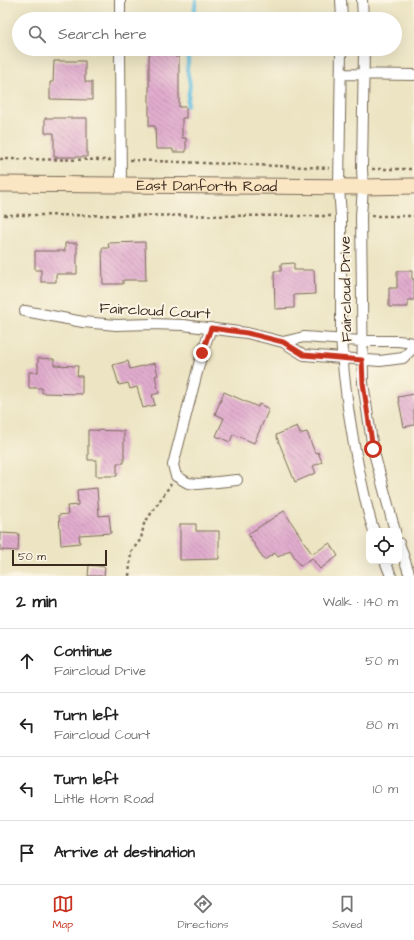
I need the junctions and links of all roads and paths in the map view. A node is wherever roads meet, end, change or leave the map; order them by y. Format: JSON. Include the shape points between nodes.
{"nodes":[{"id":1,"x":120,"y":0,"type":"edge"},
{"id":2,"x":341,"y":0,"type":"edge"},
{"id":3,"x":362,"y":0,"type":"edge"},
{"id":4,"x":120,"y":12,"type":"edge"},
{"id":5,"x":342,"y":12,"type":"edge"},
{"id":6,"x":363,"y":12,"type":"edge"},
{"id":7,"x":120,"y":56,"type":"edge"},
{"id":8,"x":341,"y":56,"type":"edge"},
{"id":9,"x":364,"y":56,"type":"edge"},
{"id":10,"x":341,"y":74,"type":"junction"},
{"id":11,"x":364,"y":75,"type":"junction"},
{"id":12,"x":414,"y":75,"type":"edge"},
{"id":13,"x":0,"y":159,"type":"edge"},
{"id":14,"x":121,"y":160,"type":"junction"},
{"id":15,"x":339,"y":168,"type":"junction"},
{"id":16,"x":362,"y":169,"type":"junction"},
{"id":17,"x":414,"y":169,"type":"edge"},
{"id":18,"x":0,"y":184,"type":"edge"},
{"id":19,"x":121,"y":185,"type":"junction"},
{"id":20,"x":414,"y":186,"type":"edge"},
{"id":21,"x":339,"y":187,"type":"junction"},
{"id":22,"x":362,"y":187,"type":"junction"},
{"id":23,"x":4,"y":215,"type":"dead end"},
{"id":24,"x":341,"y":216,"type":"junction"},
{"id":25,"x":361,"y":216,"type":"junction"},
{"id":26,"x":414,"y":216,"type":"edge"},
{"id":27,"x":25,"y":311,"type":"dead end"},
{"id":28,"x":211,"y":328,"type":"junction"},
{"id":29,"x":341,"y":340,"type":"junction"},
{"id":30,"x":362,"y":341,"type":"junction"},
{"id":31,"x":283,"y":342,"type":"junction"},
{"id":32,"x":414,"y":343,"type":"edge"},
{"id":33,"x":414,"y":347,"type":"edge"},
{"id":34,"x":342,"y":358,"type":"junction"},
{"id":35,"x":362,"y":360,"type":"junction"},
{"id":36,"x":176,"y":476,"type":"junction"},
{"id":37,"x":237,"y":480,"type":"dead end"},
{"id":38,"x":373,"y":528,"type":"edge"},
{"id":39,"x":394,"y":528,"type":"edge"},
{"id":40,"x":402,"y":552,"type":"edge"},
{"id":41,"x":386,"y":564,"type":"edge"},
{"id":42,"x":129,"y":576,"type":"edge"},
{"id":43,"x":391,"y":576,"type":"edge"},
{"id":44,"x":410,"y":576,"type":"edge"}],
"edges":[{"from":1,"to":4,"type":"street"},
{"from":2,"to":5,"type":"street"},
{"from":3,"to":6,"type":"street"},
{"from":7,"to":14,"type":"street"},
{"from":8,"to":10,"type":"street","name":"Faircloud Drive"},
{"from":9,"to":11,"type":"street","name":"Faircloud Drive"},
{"from":10,"to":11,"type":"street"},
{"from":10,"to":15,"type":"street","name":"Faircloud Drive"},
{"from":11,"to":12,"type":"street"},
{"from":11,"to":16,"type":"street","name":"Faircloud Drive"},
{"from":13,"to":14,"type":"path"},
{"from":14,"to":15,"type":"path"},
{"from":14,"to":19,"type":"street"},
{"from":15,"to":21,"type":"street","name":"Faircloud Drive"},
{"from":16,"to":17,"type":"path"},
{"from":16,"to":22,"type":"street","name":"Faircloud Drive"},
{"from":18,"to":19,"type":"street","name":"East Danforth Road"},
{"from":19,"to":21,"type":"street","name":"East Danforth Road"},
{"from":20,"to":22,"type":"street","name":"East Danforth Road"},
{"from":21,"to":22,"type":"street","name":"East Danforth Road"},
{"from":21,"to":24,"type":"street","name":"Faircloud Drive"},
{"from":22,"to":25,"type":"street","name":"Faircloud Drive"},
{"from":23,"to":24,"type":"path"},
{"from":24,"to":29,"type":"street","name":"Faircloud Drive"},
{"from":25,"to":26,"type":"path"},
{"from":25,"to":30,"type":"street","name":"Faircloud Drive"},
{"from":27,"to":28,"type":"street","name":"Faircloud Court","via":[[82,322]]},
{"from":28,"to":31,"type":"street","name":"Faircloud Court"},
{"from":28,"to":36,"type":"street","via":[[173,465]]},
{"from":29,"to":30,"type":"street","name":"Faircloud Court"},
{"from":29,"to":31,"type":"street","name":"Faircloud Court","via":[[304,337]]},
{"from":29,"to":34,"type":"street","name":"Faircloud Drive"},
{"from":30,"to":32,"type":"street","name":"Faircloud Court"},
{"from":30,"to":35,"type":"street","name":"Faircloud Drive"},
{"from":31,"to":34,"type":"street","name":"Faircloud Court","via":[[304,355]]},
{"from":33,"to":35,"type":"street","name":"Faircloud Court","via":[[403,358]]},
{"from":34,"to":35,"type":"street","name":"Faircloud Court"},
{"from":34,"to":38,"type":"street","name":"Faircloud Drive","via":[[347,408]]},
{"from":35,"to":39,"type":"street","name":"Faircloud Drive","via":[[373,449]]},
{"from":36,"to":37,"type":"street","via":[[188,483],[198,484]]},
{"from":36,"to":42,"type":"path","via":[[144,524],[141,540],[131,552]]},
{"from":40,"to":44,"type":"street"},
{"from":41,"to":43,"type":"street"}]}
